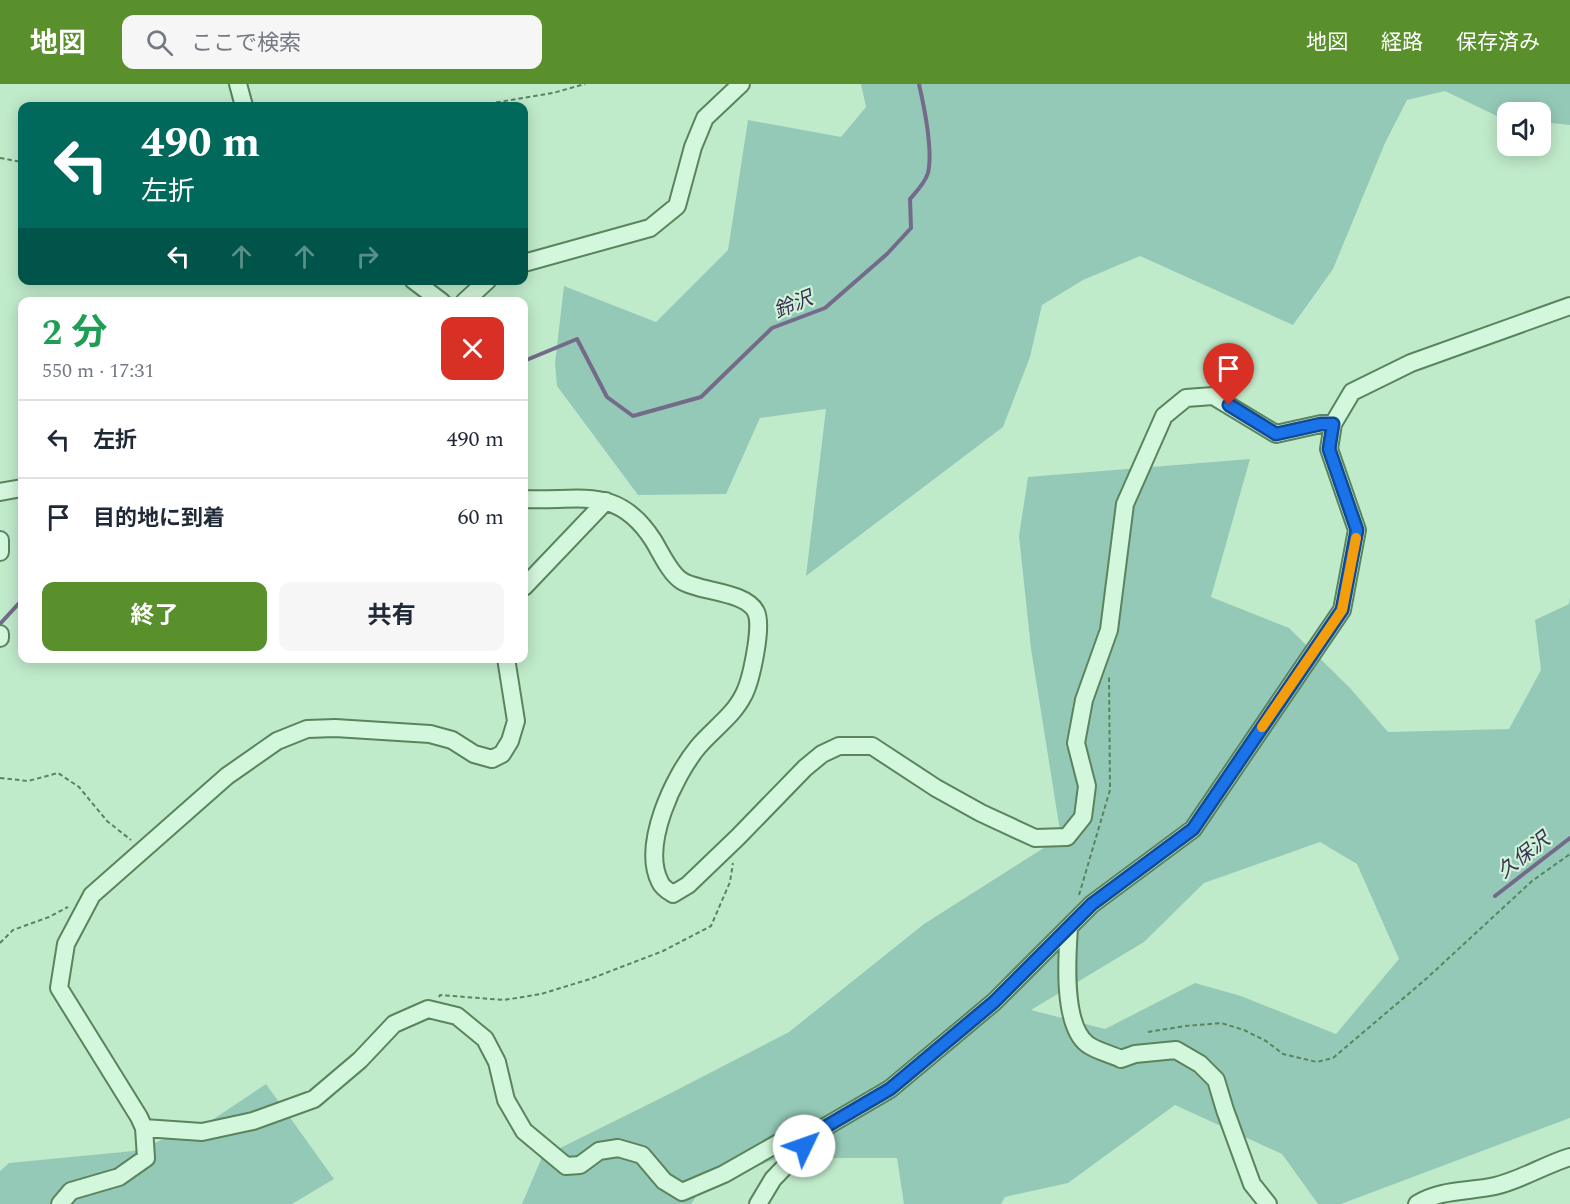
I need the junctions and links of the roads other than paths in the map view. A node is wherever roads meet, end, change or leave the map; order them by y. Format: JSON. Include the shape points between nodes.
{"nodes":[{"id":1,"x":238,"y":84,"type":"edge"},
{"id":2,"x":741,"y":84,"type":"edge"},
{"id":3,"x":243,"y":102,"type":"edge"},
{"id":4,"x":528,"y":262,"type":"edge"},
{"id":5,"x":420,"y":285,"type":"edge"},
{"id":6,"x":483,"y":285,"type":"edge"},
{"id":7,"x":435,"y":297,"type":"edge"},
{"id":8,"x":469,"y":297,"type":"edge"},
{"id":9,"x":1570,"y":306,"type":"edge"},
{"id":10,"x":1333,"y":424,"type":"junction"},
{"id":11,"x":18,"y":489,"type":"edge"},
{"id":12,"x":0,"y":492,"type":"edge"},
{"id":13,"x":528,"y":499,"type":"edge"},
{"id":14,"x":606,"y":501,"type":"junction"},
{"id":15,"x":0,"y":540,"type":"edge"},
{"id":16,"x":0,"y":552,"type":"edge"},
{"id":17,"x":528,"y":583,"type":"edge"},
{"id":18,"x":507,"y":663,"type":"edge"},
{"id":19,"x":1069,"y":928,"type":"junction"},
{"id":20,"x":144,"y":1128,"type":"junction"},
{"id":21,"x":820,"y":1130,"type":"junction"},
{"id":22,"x":1570,"y":1157,"type":"edge"},
{"id":23,"x":60,"y":1204,"type":"edge"},
{"id":24,"x":758,"y":1204,"type":"edge"},
{"id":25,"x":1268,"y":1204,"type":"edge"},
{"id":26,"x":1417,"y":1204,"type":"edge"}],
"edges":[{"from":1,"to":3,"type":"street"},
{"from":2,"to":4,"type":"street","via":[[705,118],[677,206],[650,228]]},
{"from":5,"to":7,"type":"street"},
{"from":6,"to":8,"type":"street"},
{"from":9,"to":10,"type":"street","via":[[1411,363],[1362,387],[1352,392]]},
{"from":10,"to":14,"type":"street","via":[[1276,434],[1213,396],[1186,398],[1164,416],[1125,504],[1109,630],[1084,700],[1076,742],[1087,786],[1083,817],[1067,837],[1035,838],[936,788],[872,746],[839,746],[805,768],[688,885],[673,894],[660,884],[655,855],[665,801],[696,749],[743,696],[751,676],[758,622],[756,611],[747,603],[681,581],[640,524],[621,506]]},
{"from":10,"to":19,"type":"street","via":[[1329,449],[1357,530],[1342,610],[1193,829],[1092,904]]},
{"from":11,"to":12,"type":"street"},
{"from":13,"to":14,"type":"street"},
{"from":14,"to":17,"type":"street"},
{"from":15,"to":16,"type":"street"},
{"from":18,"to":20,"type":"street","via":[[516,721],[502,754],[492,759],[430,734],[307,729],[277,741],[227,776],[92,895],[66,944],[59,988]]},
{"from":19,"to":21,"type":"street","via":[[994,1002],[890,1089]]},
{"from":19,"to":25,"type":"street","via":[[1069,1000],[1076,1028],[1087,1044],[1121,1059],[1176,1050],[1200,1064],[1216,1080],[1252,1184]]},
{"from":20,"to":21,"type":"street","via":[[202,1132],[253,1121],[314,1099],[360,1060],[394,1024],[428,1009],[457,1016],[485,1039],[497,1062],[506,1100],[524,1131],[566,1166],[579,1165],[599,1151],[618,1148],[642,1155],[664,1181],[682,1192],[724,1174],[796,1133]]},
{"from":20,"to":23,"type":"street","via":[[146,1158],[119,1177],[71,1191]]},
{"from":21,"to":24,"type":"street","via":[[772,1179]]},
{"from":22,"to":26,"type":"street","via":[[1495,1186],[1448,1192]]}]}
